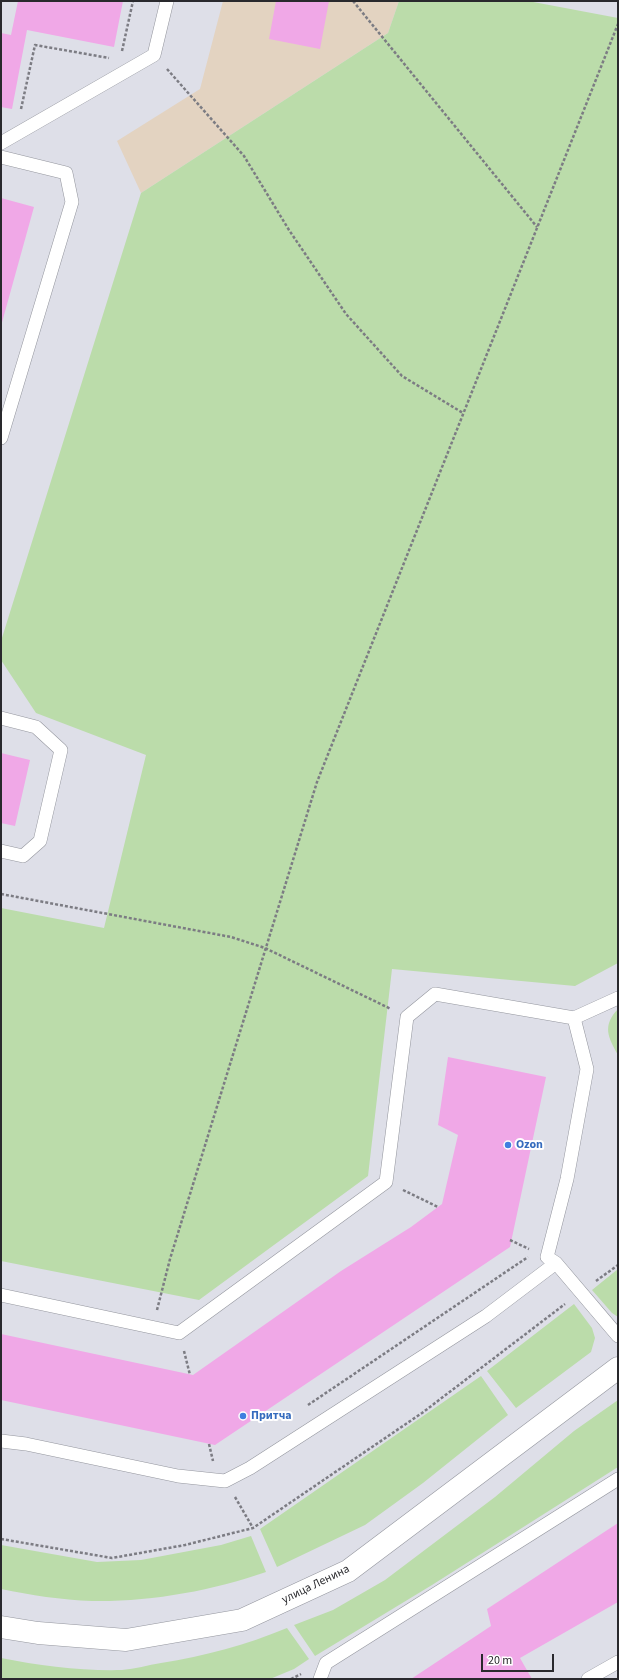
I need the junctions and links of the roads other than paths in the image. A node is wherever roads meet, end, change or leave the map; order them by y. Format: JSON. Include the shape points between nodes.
{"nodes":[{"id":1,"x":167,"y":1,"type":"edge"},
{"id":2,"x":1,"y":143,"type":"edge"},
{"id":3,"x":1,"y":157,"type":"edge"},
{"id":4,"x":1,"y":438,"type":"edge"},
{"id":5,"x":1,"y":718,"type":"edge"},
{"id":6,"x":1,"y":851,"type":"edge"},
{"id":7,"x":618,"y":998,"type":"edge"},
{"id":8,"x":574,"y":1018,"type":"junction"},
{"id":9,"x":556,"y":1263,"type":"junction"},
{"id":10,"x":1,"y":1295,"type":"edge"},
{"id":11,"x":618,"y":1336,"type":"edge"},
{"id":12,"x":618,"y":1368,"type":"edge"},
{"id":13,"x":1,"y":1441,"type":"edge"},
{"id":14,"x":618,"y":1478,"type":"edge"},
{"id":15,"x":1,"y":1627,"type":"edge"},
{"id":16,"x":618,"y":1662,"type":"edge"},
{"id":17,"x":320,"y":1679,"type":"edge"},
{"id":18,"x":588,"y":1679,"type":"edge"}],
"edges":[{"from":1,"to":2,"type":"lane","via":[[154,55]]},
{"from":3,"to":4,"type":"lane","via":[[66,173],[72,202]]},
{"from":5,"to":6,"type":"lane","via":[[36,727],[61,750],[40,841],[23,856]]},
{"from":7,"to":8,"type":"lane"},
{"from":8,"to":9,"type":"lane","via":[[587,1069],[567,1179],[547,1257]]},
{"from":8,"to":10,"type":"lane","via":[[435,994],[407,1016],[386,1182],[179,1333]]},
{"from":9,"to":11,"type":"lane"},
{"from":9,"to":13,"type":"lane","via":[[479,1321],[250,1468],[225,1481],[178,1476]]},
{"from":12,"to":15,"type":"main road","name":"улица Ленина","via":[[348,1571],[242,1620],[126,1640],[38,1633]]},
{"from":14,"to":17,"type":"lane","via":[[326,1664]]},
{"from":16,"to":18,"type":"lane"}]}
